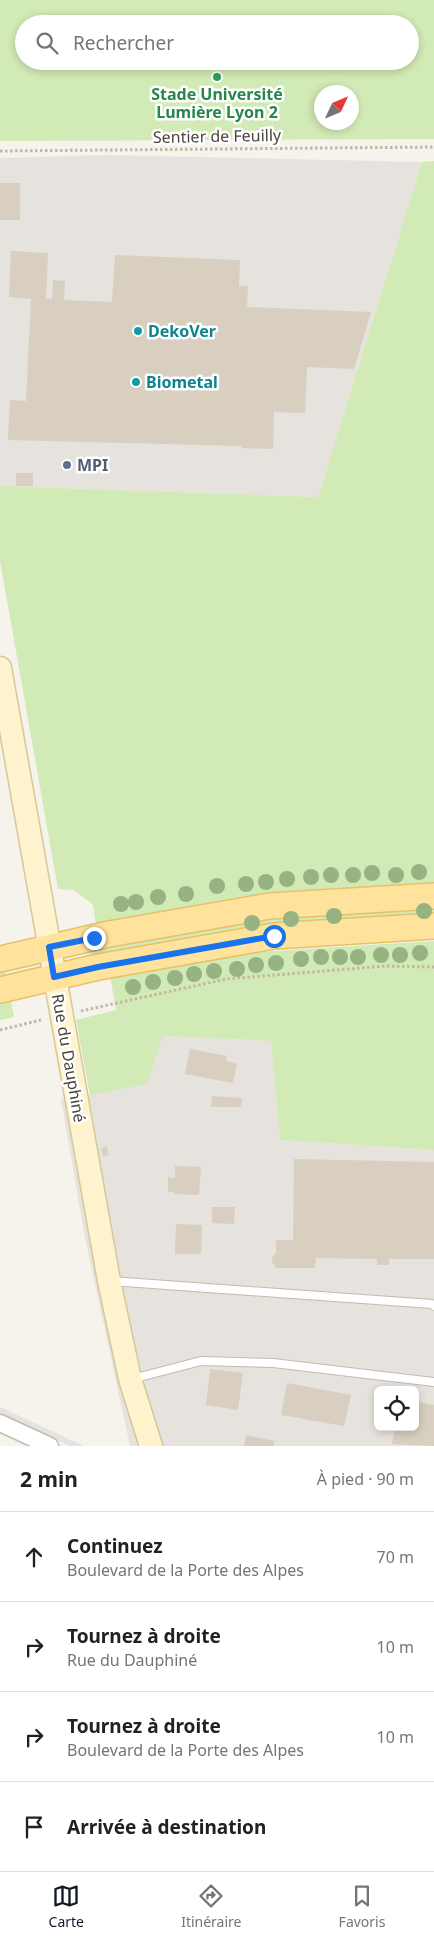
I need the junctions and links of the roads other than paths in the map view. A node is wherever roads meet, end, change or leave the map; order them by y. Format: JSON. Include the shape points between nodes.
{"nodes":[{"id":1,"x":0,"y":668,"type":"edge"},
{"id":2,"x":434,"y":896,"type":"edge"},
{"id":3,"x":434,"y":926,"type":"edge"},
{"id":4,"x":49,"y":947,"type":"junction"},
{"id":5,"x":0,"y":959,"type":"edge"},
{"id":6,"x":54,"y":977,"type":"junction"},
{"id":7,"x":0,"y":990,"type":"edge"},
{"id":8,"x":109,"y":1281,"type":"junction"},
{"id":9,"x":434,"y":1306,"type":"edge"},
{"id":10,"x":130,"y":1379,"type":"junction"},
{"id":11,"x":434,"y":1382,"type":"edge"},
{"id":12,"x":0,"y":1423,"type":"edge"},
{"id":13,"x":50,"y":1446,"type":"edge"},
{"id":14,"x":151,"y":1446,"type":"edge"}],
"edges":[{"from":1,"to":4,"type":"street","name":"Rue du Dauphiné"},
{"from":2,"to":4,"type":"main road","via":[[270,906]]},
{"from":3,"to":6,"type":"main road","via":[[274,936]]},
{"from":4,"to":5,"type":"main road"},
{"from":4,"to":6,"type":"street","name":"Rue du Dauphiné"},
{"from":6,"to":7,"type":"main road"},
{"from":6,"to":8,"type":"street","name":"Rue du Dauphiné"},
{"from":8,"to":9,"type":"lane"},
{"from":8,"to":10,"type":"street","name":"Rue du Dauphiné"},
{"from":10,"to":11,"type":"lane","via":[[200,1361],[273,1363]]},
{"from":10,"to":14,"type":"street","name":"Rue du Dauphiné"},
{"from":12,"to":13,"type":"street"}]}
